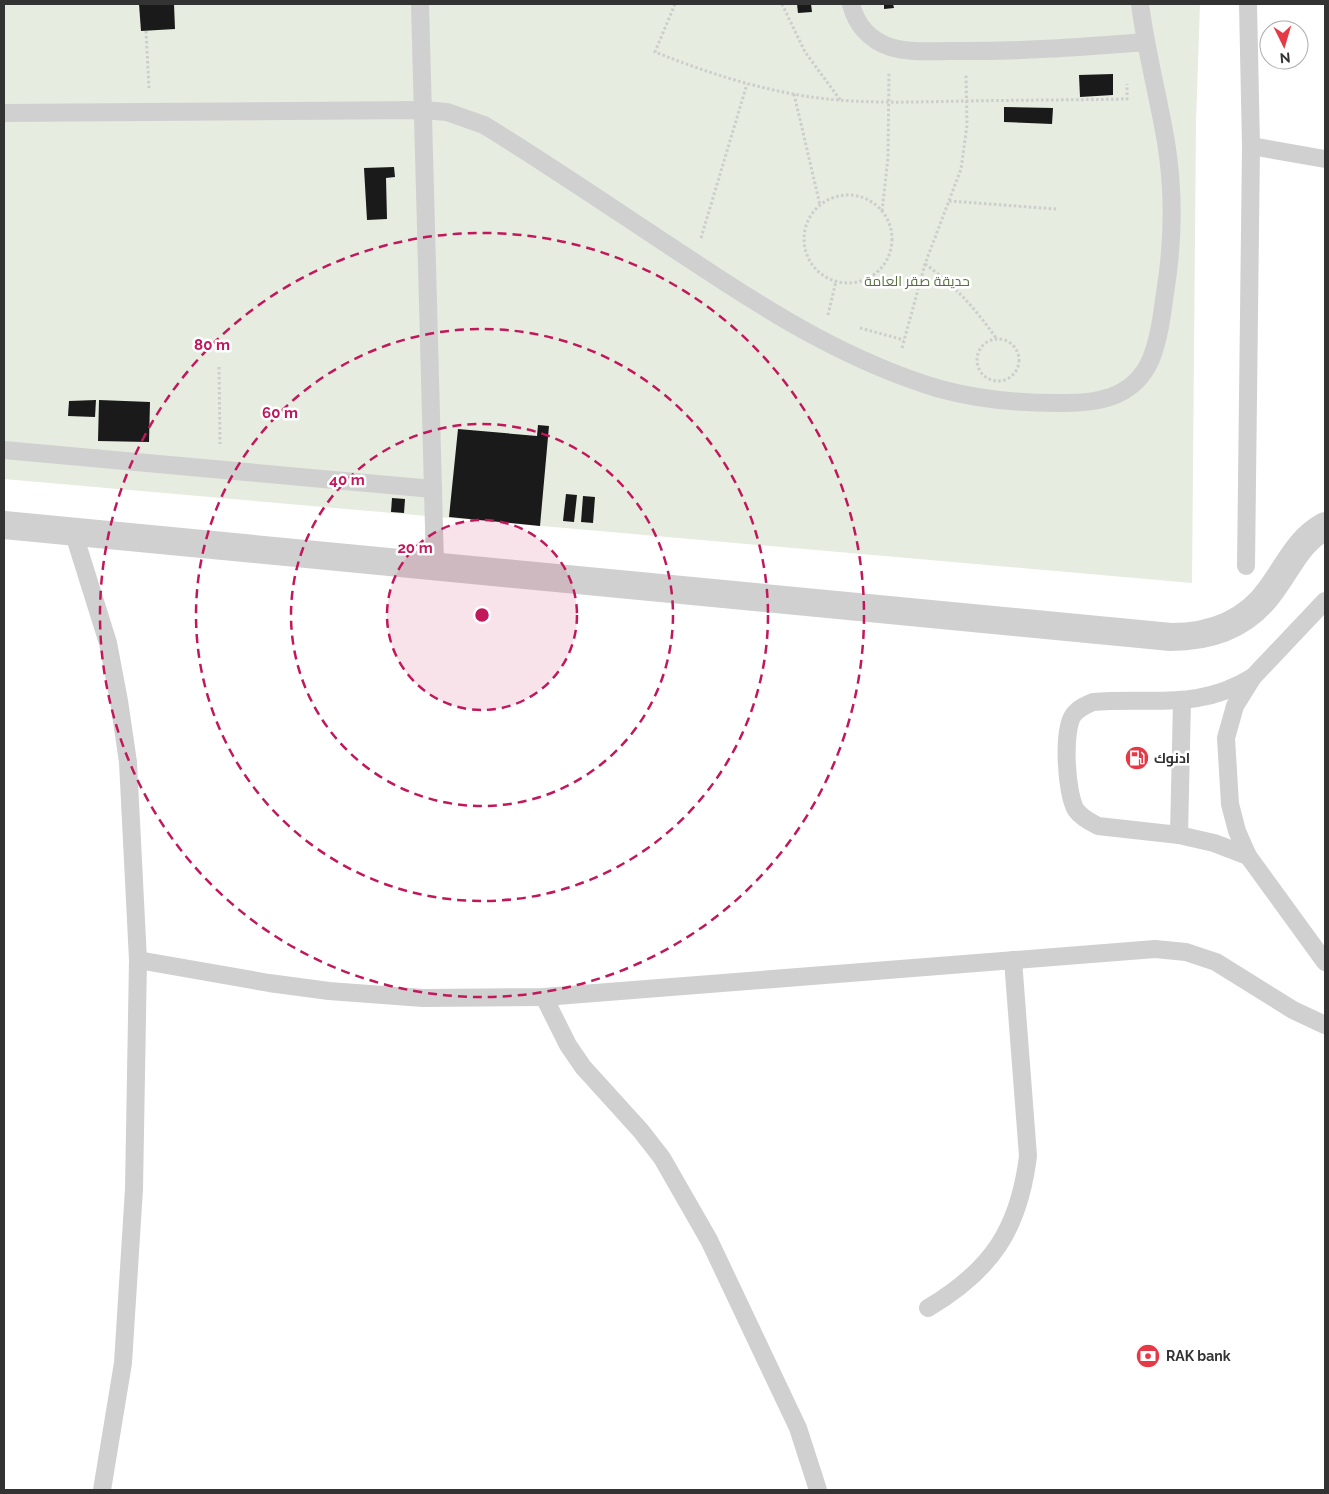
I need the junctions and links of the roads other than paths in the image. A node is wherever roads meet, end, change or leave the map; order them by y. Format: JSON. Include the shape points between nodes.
{"nodes":[{"id":1,"x":420,"y":4,"type":"edge"},
{"id":2,"x":851,"y":4,"type":"edge"},
{"id":3,"x":1140,"y":4,"type":"edge"},
{"id":4,"x":1248,"y":4,"type":"edge"},
{"id":5,"x":1145,"y":42,"type":"junction"},
{"id":6,"x":424,"y":110,"type":"junction"},
{"id":7,"x":4,"y":113,"type":"edge"},
{"id":8,"x":1251,"y":146,"type":"junction"},
{"id":9,"x":1325,"y":159,"type":"edge"},
{"id":10,"x":4,"y":450,"type":"edge"},
{"id":11,"x":433,"y":489,"type":"junction"},
{"id":12,"x":4,"y":525,"type":"edge"},
{"id":13,"x":1325,"y":526,"type":"edge"},
{"id":14,"x":73,"y":531,"type":"junction"},
{"id":15,"x":435,"y":565,"type":"junction"},
{"id":16,"x":1246,"y":566,"type":"dead end"},
{"id":17,"x":1325,"y":601,"type":"edge"},
{"id":18,"x":1253,"y":677,"type":"junction"},
{"id":19,"x":1182,"y":701,"type":"junction"},
{"id":20,"x":1179,"y":835,"type":"junction"},
{"id":21,"x":1248,"y":856,"type":"junction"},
{"id":22,"x":138,"y":960,"type":"junction"},
{"id":23,"x":1013,"y":960,"type":"junction"},
{"id":24,"x":1325,"y":962,"type":"edge"},
{"id":25,"x":544,"y":997,"type":"junction"},
{"id":26,"x":1325,"y":1025,"type":"edge"},
{"id":27,"x":928,"y":1308,"type":"dead end"},
{"id":28,"x":102,"y":1490,"type":"edge"},
{"id":29,"x":818,"y":1490,"type":"edge"}],
"edges":[{"from":1,"to":6,"type":"lane"},
{"from":2,"to":5,"type":"lane","via":[[860,26],[873,38],[888,46],[907,50],[1012,52]]},
{"from":3,"to":5,"type":"lane"},
{"from":4,"to":8,"type":"lane"},
{"from":5,"to":6,"type":"lane","via":[[1166,144],[1171,229],[1169,271],[1153,352],[1144,371],[1136,382],[1112,398],[1085,404],[977,397],[897,373],[821,340],[756,304],[484,125],[447,112]]},
{"from":6,"to":7,"type":"lane"},
{"from":6,"to":11,"type":"lane"},
{"from":8,"to":9,"type":"lane"},
{"from":8,"to":16,"type":"lane"},
{"from":10,"to":11,"type":"lane"},
{"from":11,"to":15,"type":"lane"},
{"from":12,"to":14,"type":"street"},
{"from":13,"to":15,"type":"street","via":[[1305,541],[1272,589],[1245,617],[1210,634],[1191,637]]},
{"from":14,"to":15,"type":"street"},
{"from":14,"to":22,"type":"lane","via":[[108,643],[126,744]]},
{"from":17,"to":18,"type":"lane"},
{"from":18,"to":19,"type":"lane","via":[[1219,694]]},
{"from":18,"to":21,"type":"lane","via":[[1235,706],[1226,738],[1230,804]]},
{"from":19,"to":20,"type":"lane"},
{"from":19,"to":20,"type":"lane","via":[[1093,702],[1073,714],[1067,737],[1071,798],[1076,810],[1086,819],[1098,826]]},
{"from":20,"to":21,"type":"lane","via":[[1214,843]]},
{"from":21,"to":24,"type":"lane"},
{"from":22,"to":25,"type":"lane","via":[[329,991],[423,998]]},
{"from":22,"to":28,"type":"lane","via":[[134,1189],[124,1363]]},
{"from":23,"to":25,"type":"lane"},
{"from":23,"to":26,"type":"lane","via":[[1155,949],[1186,952],[1216,962],[1293,1010]]},
{"from":23,"to":27,"type":"lane","via":[[1028,1156],[1024,1187],[1014,1217],[984,1264],[956,1291]]},
{"from":25,"to":29,"type":"lane","via":[[568,1045],[588,1074],[662,1158],[709,1240],[798,1428]]}]}
